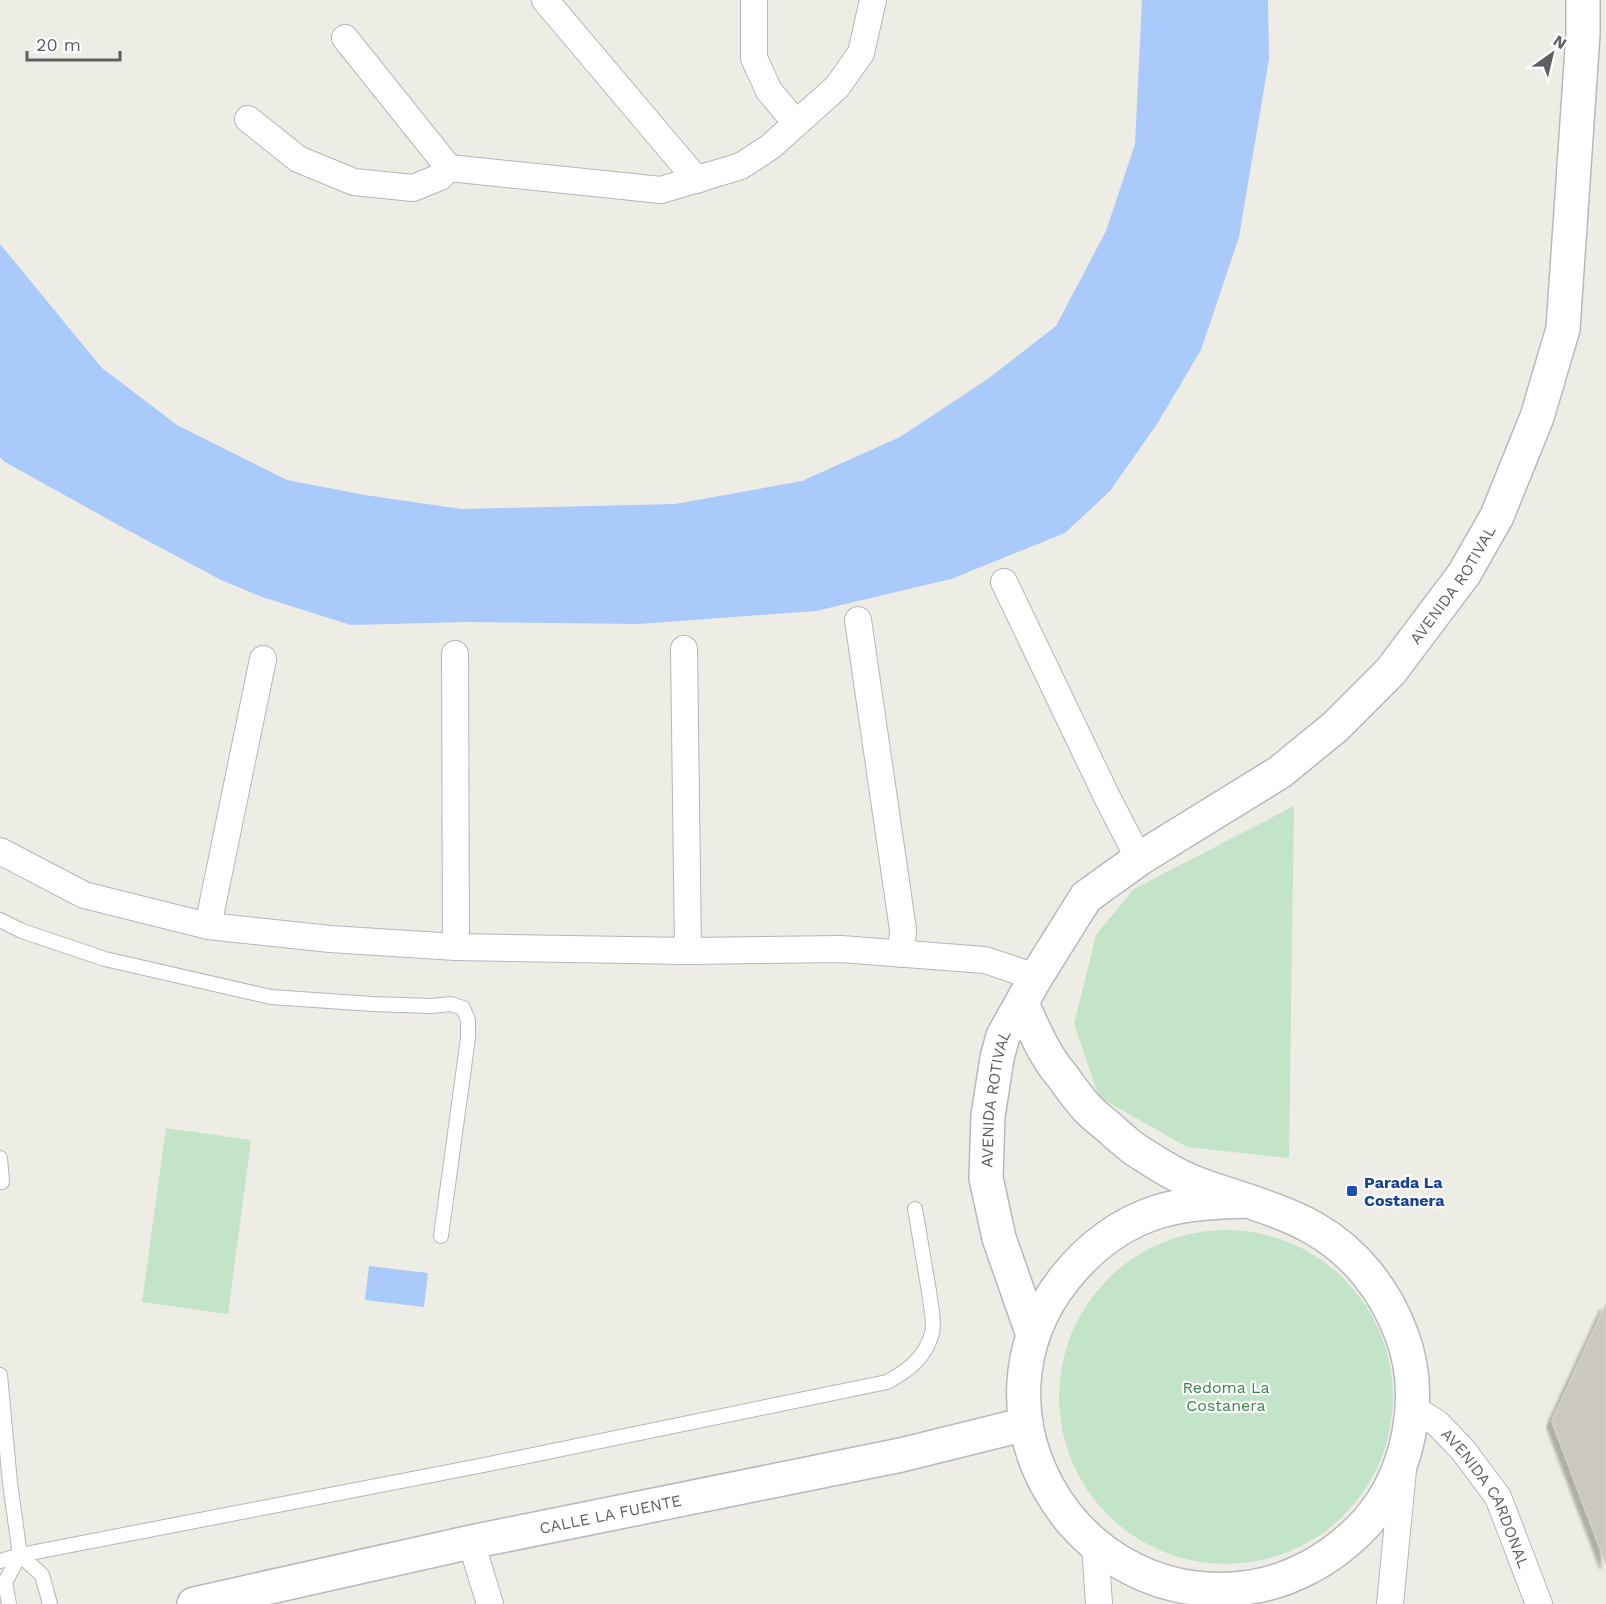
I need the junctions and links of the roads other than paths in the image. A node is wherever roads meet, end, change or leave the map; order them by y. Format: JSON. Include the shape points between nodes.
{"nodes":[{"id":1,"x":545,"y":0,"type":"edge"},
{"id":2,"x":754,"y":0,"type":"edge"},
{"id":3,"x":873,"y":0,"type":"edge"},
{"id":4,"x":1583,"y":0,"type":"edge"},
{"id":5,"x":345,"y":38,"type":"dead end"},
{"id":6,"x":248,"y":119,"type":"dead end"},
{"id":7,"x":796,"y":123,"type":"junction"},
{"id":8,"x":449,"y":168,"type":"junction"},
{"id":9,"x":697,"y":180,"type":"junction"},
{"id":10,"x":1004,"y":582,"type":"dead end"},
{"id":11,"x":858,"y":620,"type":"dead end"},
{"id":12,"x":684,"y":649,"type":"dead end"},
{"id":13,"x":455,"y":654,"type":"dead end"},
{"id":14,"x":263,"y":659,"type":"dead end"},
{"id":15,"x":0,"y":851,"type":"edge"},
{"id":16,"x":1139,"y":859,"type":"junction"},
{"id":17,"x":0,"y":920,"type":"edge"},
{"id":18,"x":208,"y":926,"type":"junction"},
{"id":19,"x":456,"y":947,"type":"junction"},
{"id":20,"x":688,"y":951,"type":"junction"},
{"id":21,"x":901,"y":954,"type":"junction"},
{"id":22,"x":1029,"y":990,"type":"junction"},
{"id":23,"x":0,"y":1158,"type":"edge"},
{"id":24,"x":2,"y":1182,"type":"dead end"},
{"id":25,"x":1249,"y":1201,"type":"junction"},
{"id":26,"x":915,"y":1209,"type":"dead end"},
{"id":27,"x":441,"y":1236,"type":"dead end"},
{"id":28,"x":1033,"y":1335,"type":"junction"},
{"id":29,"x":0,"y":1375,"type":"edge"},
{"id":30,"x":1412,"y":1408,"type":"junction"},
{"id":31,"x":1026,"y":1424,"type":"junction"},
{"id":32,"x":1404,"y":1456,"type":"junction"},
{"id":33,"x":471,"y":1542,"type":"junction"},
{"id":34,"x":1095,"y":1546,"type":"junction"},
{"id":35,"x":20,"y":1555,"type":"junction"},
{"id":36,"x":0,"y":1561,"type":"edge"},
{"id":37,"x":1227,"y":1597,"type":"edge"},
{"id":38,"x":9,"y":1604,"type":"edge"},
{"id":39,"x":50,"y":1604,"type":"edge"},
{"id":40,"x":194,"y":1604,"type":"edge"},
{"id":41,"x":490,"y":1604,"type":"edge"},
{"id":42,"x":1099,"y":1604,"type":"edge"},
{"id":43,"x":1390,"y":1604,"type":"edge"},
{"id":44,"x":1539,"y":1604,"type":"edge"}],
"edges":[{"from":1,"to":9,"type":"street"},
{"from":2,"to":7,"type":"street","via":[[754,58],[769,91]]},
{"from":3,"to":7,"type":"street","via":[[861,53],[837,87]]},
{"from":4,"to":16,"type":"main road","name":"AVENIDA ROTIVAL","via":[[1563,329],[1537,417],[1497,516],[1464,574],[1390,671],[1335,727],[1280,772]]},
{"from":5,"to":8,"type":"street"},
{"from":6,"to":8,"type":"street","via":[[298,159],[354,182],[413,188],[440,177]]},
{"from":7,"to":9,"type":"street","via":[[741,166]]},
{"from":8,"to":9,"type":"street","via":[[661,190]]},
{"from":10,"to":16,"type":"street"},
{"from":11,"to":21,"type":"street","via":[[903,930]]},
{"from":12,"to":20,"type":"street"},
{"from":13,"to":19,"type":"street"},
{"from":14,"to":18,"type":"street"},
{"from":15,"to":18,"type":"street","via":[[84,895]]},
{"from":16,"to":22,"type":"main road","name":"AVENIDA ROTIVAL","via":[[1086,897]]},
{"from":17,"to":27,"type":"lane","via":[[22,932],[105,959],[271,997],[372,1004],[451,1004],[463,1008],[468,1038]]},
{"from":18,"to":19,"type":"street"},
{"from":19,"to":20,"type":"street"},
{"from":20,"to":21,"type":"street","via":[[841,949]]},
{"from":21,"to":22,"type":"street","via":[[985,960]]},
{"from":22,"to":25,"type":"main road","name":"AVENIDA ROTIVAL","via":[[1049,1059],[1087,1109],[1135,1150],[1189,1181]]},
{"from":22,"to":28,"type":"main road","name":"AVENIDA ROTIVAL","via":[[1003,1036],[997,1058],[988,1116],[986,1178],[999,1238]]},
{"from":23,"to":24,"type":"lane"},
{"from":25,"to":28,"type":"main road","via":[[1202,1203],[1157,1212],[1116,1230],[1080,1259],[1052,1294]]},
{"from":25,"to":30,"type":"main road","via":[[1315,1229],[1344,1249],[1369,1275],[1389,1305],[1403,1337],[1411,1372]]},
{"from":26,"to":35,"type":"lane","via":[[933,1331],[916,1362],[887,1382],[484,1466]]},
{"from":28,"to":31,"type":"main road","via":[[1026,1365]]},
{"from":29,"to":35,"type":"lane"},
{"from":30,"to":32,"type":"main road"},
{"from":30,"to":44,"type":"street","name":"AVENIDA CARDONAL","via":[[1437,1423],[1463,1450],[1497,1497]]},
{"from":31,"to":33,"type":"main road","name":"CALLE LA FUENTE","via":[[901,1455]]},
{"from":31,"to":34,"type":"main road","via":[[1038,1470],[1062,1511]]},
{"from":32,"to":37,"type":"main road","via":[[1390,1488],[1346,1544],[1317,1564],[1284,1579]]},
{"from":32,"to":43,"type":"street"},
{"from":33,"to":40,"type":"main road","name":"CALLE LA FUENTE"},
{"from":33,"to":41,"type":"street"},
{"from":34,"to":37,"type":"main road","via":[[1151,1578]]},
{"from":34,"to":42,"type":"street"},
{"from":35,"to":36,"type":"lane"},
{"from":35,"to":38,"type":"lane","via":[[5,1582]]},
{"from":35,"to":39,"type":"lane","via":[[42,1575]]}]}
